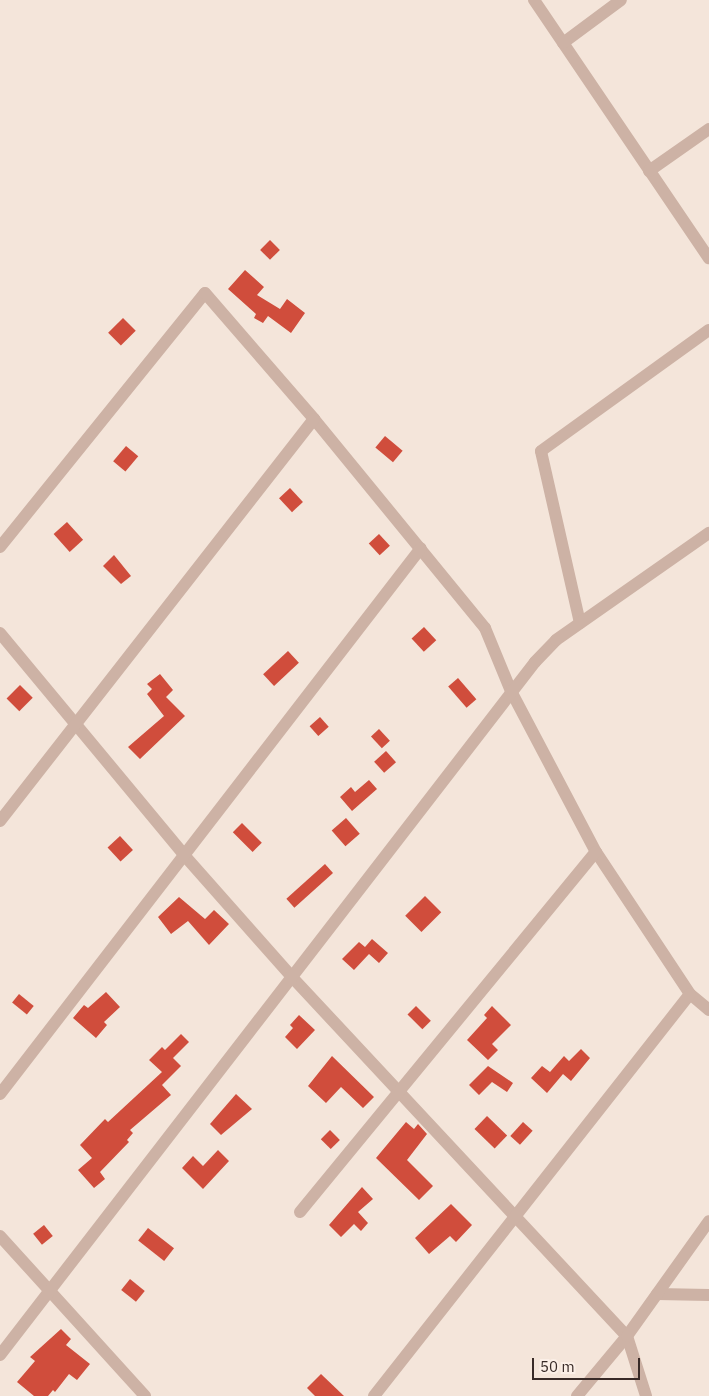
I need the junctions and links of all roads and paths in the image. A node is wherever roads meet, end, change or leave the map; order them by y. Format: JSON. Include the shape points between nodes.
{"nodes":[{"id":1,"x":534,"y":0,"type":"edge"},
{"id":2,"x":621,"y":0,"type":"edge"},
{"id":3,"x":563,"y":44,"type":"junction"},
{"id":4,"x":709,"y":129,"type":"edge"},
{"id":5,"x":649,"y":171,"type":"junction"},
{"id":6,"x":709,"y":258,"type":"edge"},
{"id":7,"x":709,"y":330,"type":"edge"},
{"id":8,"x":314,"y":419,"type":"junction"},
{"id":9,"x":709,"y":533,"type":"edge"},
{"id":10,"x":0,"y":547,"type":"edge"},
{"id":11,"x":421,"y":548,"type":"junction"},
{"id":12,"x":580,"y":623,"type":"junction"},
{"id":13,"x":0,"y":633,"type":"edge"},
{"id":14,"x":511,"y":691,"type":"junction"},
{"id":15,"x":76,"y":724,"type":"junction"},
{"id":16,"x":0,"y":821,"type":"edge"},
{"id":17,"x":596,"y":852,"type":"junction"},
{"id":18,"x":184,"y":855,"type":"junction"},
{"id":19,"x":291,"y":976,"type":"junction"},
{"id":20,"x":690,"y":994,"type":"junction"},
{"id":21,"x":709,"y":1010,"type":"edge"},
{"id":22,"x":398,"y":1092,"type":"junction"},
{"id":23,"x":0,"y":1094,"type":"edge"},
{"id":24,"x":300,"y":1212,"type":"dead end"},
{"id":25,"x":514,"y":1218,"type":"junction"},
{"id":26,"x":709,"y":1222,"type":"edge"},
{"id":27,"x":0,"y":1236,"type":"edge"},
{"id":28,"x":48,"y":1291,"type":"junction"},
{"id":29,"x":657,"y":1294,"type":"junction"},
{"id":30,"x":709,"y":1296,"type":"edge"},
{"id":31,"x":626,"y":1336,"type":"junction"},
{"id":32,"x":0,"y":1355,"type":"edge"},
{"id":33,"x":145,"y":1396,"type":"edge"},
{"id":34,"x":374,"y":1396,"type":"edge"},
{"id":35,"x":577,"y":1396,"type":"edge"},
{"id":36,"x":646,"y":1396,"type":"edge"}],
"edges":[{"from":1,"to":3,"type":"street"},
{"from":2,"to":3,"type":"street"},
{"from":3,"to":5,"type":"street"},
{"from":4,"to":5,"type":"street"},
{"from":5,"to":6,"type":"street"},
{"from":7,"to":12,"type":"street","via":[[541,451]]},
{"from":8,"to":10,"type":"street","via":[[205,293]]},
{"from":8,"to":11,"type":"street"},
{"from":8,"to":15,"type":"street"},
{"from":9,"to":12,"type":"street","via":[[626,594]]},
{"from":11,"to":14,"type":"street","via":[[485,628]]},
{"from":11,"to":18,"type":"street"},
{"from":12,"to":14,"type":"street","via":[[556,640]]},
{"from":13,"to":15,"type":"street"},
{"from":14,"to":17,"type":"street"},
{"from":14,"to":19,"type":"street"},
{"from":15,"to":16,"type":"street"},
{"from":15,"to":18,"type":"street"},
{"from":17,"to":20,"type":"street"},
{"from":17,"to":22,"type":"street"},
{"from":18,"to":19,"type":"street"},
{"from":18,"to":23,"type":"street"},
{"from":19,"to":22,"type":"street"},
{"from":19,"to":28,"type":"street"},
{"from":20,"to":21,"type":"street"},
{"from":20,"to":25,"type":"street"},
{"from":22,"to":24,"type":"street"},
{"from":22,"to":25,"type":"street"},
{"from":25,"to":31,"type":"street"},
{"from":25,"to":34,"type":"street"},
{"from":26,"to":29,"type":"street"},
{"from":27,"to":28,"type":"street"},
{"from":28,"to":32,"type":"street"},
{"from":28,"to":33,"type":"street"},
{"from":29,"to":30,"type":"street"},
{"from":29,"to":31,"type":"street"},
{"from":31,"to":35,"type":"street"},
{"from":31,"to":36,"type":"street"}]}
